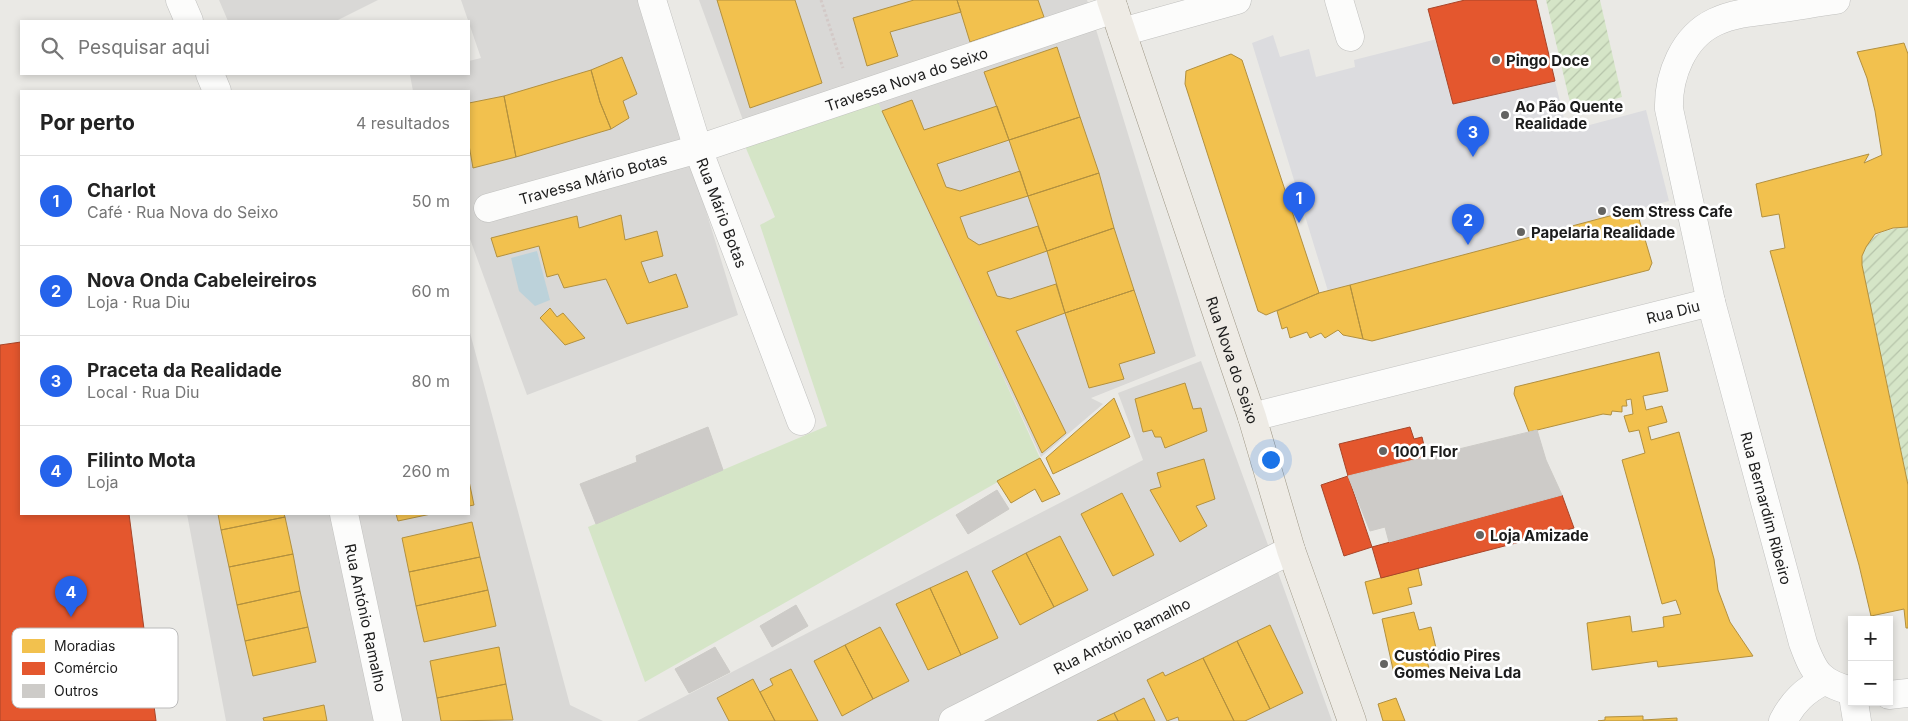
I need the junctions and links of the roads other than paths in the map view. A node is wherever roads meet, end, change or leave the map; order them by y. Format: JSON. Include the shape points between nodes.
{"nodes":[{"id":1,"x":180,"y":0,"type":"edge"},
{"id":2,"x":652,"y":0,"type":"edge"},
{"id":3,"x":1237,"y":0,"type":"edge"},
{"id":4,"x":1340,"y":0,"type":"edge"},
{"id":5,"x":1836,"y":0,"type":"edge"},
{"id":6,"x":1740,"y":7,"type":"edge"},
{"id":7,"x":1116,"y":14,"type":"edge"},
{"id":8,"x":189,"y":20,"type":"edge"},
{"id":9,"x":1350,"y":38,"type":"dead end"},
{"id":10,"x":210,"y":75,"type":"edge"},
{"id":11,"x":218,"y":90,"type":"edge"},
{"id":12,"x":698,"y":149,"type":"junction"},
{"id":13,"x":488,"y":208,"type":"dead end"},
{"id":14,"x":1711,"y":302,"type":"junction"},
{"id":15,"x":1252,"y":417,"type":"junction"},
{"id":16,"x":801,"y":421,"type":"dead end"},
{"id":17,"x":344,"y":515,"type":"edge"},
{"id":18,"x":1291,"y":550,"type":"junction"},
{"id":19,"x":1824,"y":681,"type":"junction"},
{"id":20,"x":1848,"y":690,"type":"edge"},
{"id":21,"x":1908,"y":693,"type":"edge"},
{"id":22,"x":1893,"y":695,"type":"edge"},
{"id":23,"x":1854,"y":706,"type":"edge"},
{"id":24,"x":388,"y":721,"type":"edge"},
{"id":25,"x":953,"y":721,"type":"edge"},
{"id":26,"x":1352,"y":721,"type":"edge"},
{"id":27,"x":1783,"y":721,"type":"edge"},
{"id":28,"x":1856,"y":721,"type":"edge"}],
"edges":[{"from":1,"to":8,"type":"street"},
{"from":2,"to":12,"type":"street","name":"Rua Mário Botas"},
{"from":3,"to":7,"type":"street","name":"Travessa Nova do Seixo"},
{"from":4,"to":9,"type":"street"},
{"from":5,"to":6,"type":"street","name":"Rua Diu"},
{"from":6,"to":14,"type":"street","name":"Rua Diu","via":[[1714,22],[1690,43],[1675,68],[1669,96]]},
{"from":7,"to":12,"type":"street","name":"Travessa Nova do Seixo","via":[[852,96]]},
{"from":7,"to":15,"type":"main road","name":"Rua Nova do Seixo"},
{"from":10,"to":11,"type":"street"},
{"from":12,"to":13,"type":"street","name":"Travessa Mário Botas"},
{"from":12,"to":16,"type":"street","name":"Rua Mário Botas"},
{"from":14,"to":15,"type":"street","name":"Rua Diu"},
{"from":14,"to":19,"type":"street","name":"Rua Bernardim Ribeiro","via":[[1804,643],[1811,662]]},
{"from":15,"to":18,"type":"main road","name":"Rua Nova do Seixo"},
{"from":17,"to":24,"type":"street","name":"Rua António Ramalho"},
{"from":18,"to":25,"type":"street","name":"Rua António Ramalho"},
{"from":18,"to":26,"type":"main road","name":"Rua Nova do Seixo"},
{"from":19,"to":20,"type":"street"},
{"from":19,"to":27,"type":"street","via":[[1800,697]]},
{"from":21,"to":22,"type":"street"},
{"from":23,"to":28,"type":"street"}]}
